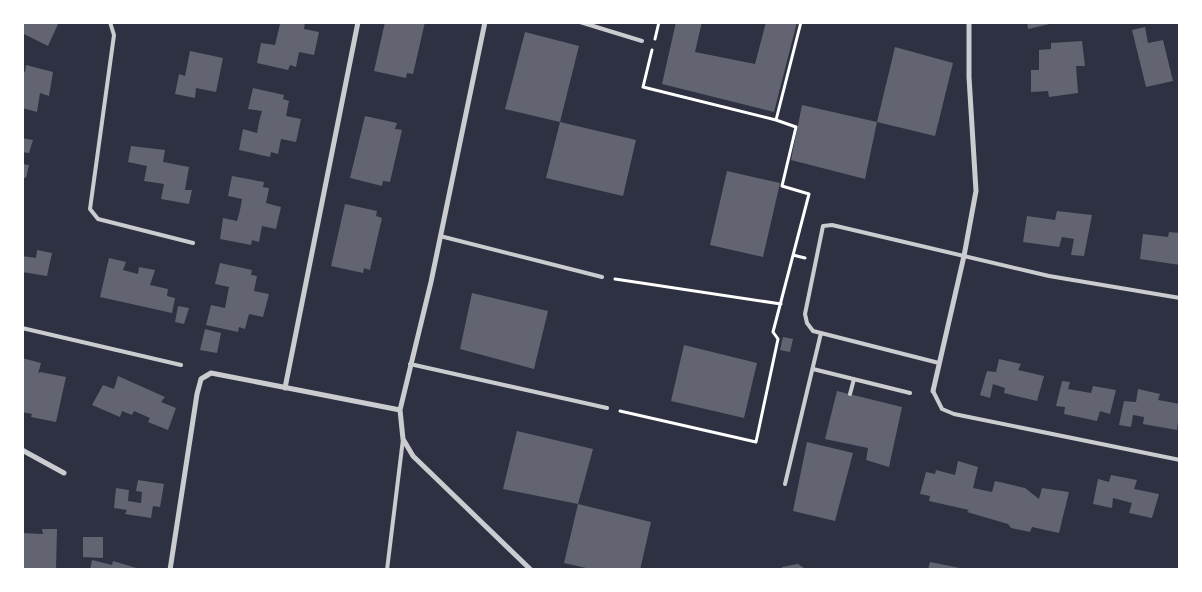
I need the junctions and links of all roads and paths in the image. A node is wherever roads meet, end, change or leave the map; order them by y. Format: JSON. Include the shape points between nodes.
{"nodes":[{"id":1,"x":110,"y":22,"type":"edge"},
{"id":2,"x":358,"y":22,"type":"edge"},
{"id":3,"x":485,"y":22,"type":"edge"},
{"id":4,"x":580,"y":22,"type":"edge"},
{"id":5,"x":659,"y":22,"type":"edge"},
{"id":6,"x":801,"y":22,"type":"edge"},
{"id":7,"x":969,"y":22,"type":"edge"},
{"id":8,"x":642,"y":41,"type":"dead end"},
{"id":9,"x":776,"y":120,"type":"junction"},
{"id":10,"x":440,"y":236,"type":"junction"},
{"id":11,"x":193,"y":243,"type":"dead end"},
{"id":12,"x":964,"y":256,"type":"junction"},
{"id":13,"x":602,"y":277,"type":"joint"},
{"id":14,"x":1180,"y":298,"type":"edge"},
{"id":15,"x":782,"y":304,"type":"junction"},
{"id":16,"x":22,"y":328,"type":"edge"},
{"id":17,"x":822,"y":333,"type":"junction"},
{"id":18,"x":939,"y":363,"type":"junction"},
{"id":19,"x":410,"y":364,"type":"junction"},
{"id":20,"x":181,"y":365,"type":"dead end"},
{"id":21,"x":813,"y":369,"type":"junction"},
{"id":22,"x":854,"y":379,"type":"junction"},
{"id":23,"x":285,"y":388,"type":"junction"},
{"id":24,"x":934,"y":390,"type":"joint"},
{"id":25,"x":910,"y":393,"type":"dead end"},
{"id":26,"x":850,"y":394,"type":"dead end"},
{"id":27,"x":606,"y":408,"type":"joint"},
{"id":28,"x":400,"y":410,"type":"junction"},
{"id":29,"x":403,"y":440,"type":"junction"},
{"id":30,"x":22,"y":450,"type":"edge"},
{"id":31,"x":1180,"y":460,"type":"edge"},
{"id":32,"x":64,"y":473,"type":"dead end"},
{"id":33,"x":785,"y":484,"type":"dead end"},
{"id":34,"x":170,"y":570,"type":"edge"},
{"id":35,"x":387,"y":570,"type":"edge"},
{"id":36,"x":532,"y":570,"type":"edge"}],
"edges":[{"from":1,"to":11,"type":"lane","via":[[114,35],[90,209],[98,219]]},
{"from":2,"to":23,"type":"street"},
{"from":3,"to":10,"type":"street"},
{"from":4,"to":8,"type":"lane"},
{"from":5,"to":9,"type":"path","via":[[643,86]]},
{"from":6,"to":9,"type":"path"},
{"from":7,"to":12,"type":"street","via":[[976,191]]},
{"from":9,"to":15,"type":"path","via":[[796,127],[782,186],[809,194]]},
{"from":10,"to":13,"type":"lane"},
{"from":10,"to":19,"type":"street"},
{"from":12,"to":14,"type":"lane","via":[[1049,276]]},
{"from":12,"to":17,"type":"lane","via":[[832,225],[823,226],[805,314],[813,331]]},
{"from":12,"to":18,"type":"street"},
{"from":13,"to":15,"type":"path"},
{"from":15,"to":27,"type":"path","via":[[773,332],[778,339],[756,442]]},
{"from":16,"to":20,"type":"lane"},
{"from":17,"to":18,"type":"lane"},
{"from":17,"to":21,"type":"lane"},
{"from":18,"to":24,"type":"street"},
{"from":19,"to":27,"type":"lane"},
{"from":19,"to":28,"type":"street"},
{"from":21,"to":22,"type":"lane"},
{"from":21,"to":33,"type":"lane"},
{"from":22,"to":25,"type":"lane"},
{"from":22,"to":26,"type":"lane"},
{"from":23,"to":28,"type":"street"},
{"from":23,"to":34,"type":"street","via":[[211,373],[201,379]]},
{"from":24,"to":31,"type":"lane","via":[[942,408],[954,414]]},
{"from":28,"to":29,"type":"street"},
{"from":29,"to":35,"type":"lane"},
{"from":29,"to":36,"type":"street","via":[[413,456]]},
{"from":30,"to":32,"type":"street"}]}
